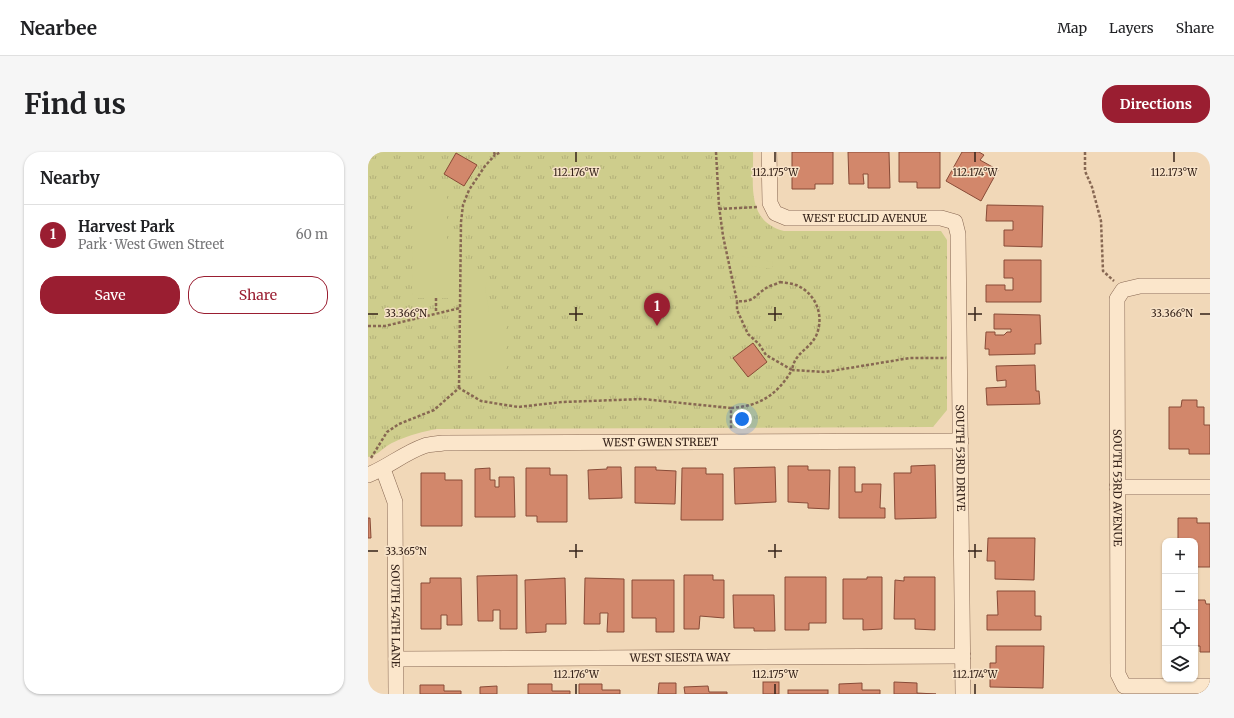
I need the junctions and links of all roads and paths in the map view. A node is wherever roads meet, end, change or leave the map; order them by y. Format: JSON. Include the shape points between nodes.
{"nodes":[{"id":1,"x":501,"y":152,"type":"edge"},
{"id":2,"x":716,"y":152,"type":"edge"},
{"id":3,"x":769,"y":152,"type":"edge"},
{"id":4,"x":1085,"y":152,"type":"edge"},
{"id":5,"x":495,"y":154,"type":"edge"},
{"id":6,"x":758,"y":207,"type":"dead end"},
{"id":7,"x":719,"y":209,"type":"junction"},
{"id":8,"x":955,"y":222,"type":"joint"},
{"id":9,"x":1210,"y":286,"type":"edge"},
{"id":10,"x":1123,"y":290,"type":"junction"},
{"id":11,"x":436,"y":298,"type":"dead end"},
{"id":12,"x":737,"y":301,"type":"junction"},
{"id":13,"x":460,"y":308,"type":"junction"},
{"id":14,"x":436,"y":313,"type":"junction"},
{"id":15,"x":368,"y":326,"type":"edge"},
{"id":16,"x":949,"y":358,"type":"dead end"},
{"id":17,"x":792,"y":370,"type":"junction"},
{"id":18,"x":459,"y":388,"type":"junction"},
{"id":19,"x":731,"y":408,"type":"junction"},
{"id":20,"x":731,"y":429,"type":"dead end"},
{"id":21,"x":961,"y":441,"type":"junction"},
{"id":22,"x":371,"y":458,"type":"dead end"},
{"id":23,"x":383,"y":469,"type":"junction"},
{"id":24,"x":368,"y":475,"type":"edge"},
{"id":25,"x":1118,"y":487,"type":"junction"},
{"id":26,"x":1210,"y":487,"type":"edge"},
{"id":27,"x":963,"y":656,"type":"junction"},
{"id":28,"x":396,"y":659,"type":"junction"},
{"id":29,"x":1210,"y":686,"type":"edge"},
{"id":30,"x":396,"y":694,"type":"edge"},
{"id":31,"x":963,"y":694,"type":"edge"}],
"edges":[{"from":1,"to":5,"type":"path"},
{"from":2,"to":7,"type":"path"},
{"from":3,"to":8,"type":"street","name":"WEST EUCLID AVENUE","via":[[770,203],[775,213],[787,218],[941,218]]},
{"from":4,"to":10,"type":"path","via":[[1085,171],[1092,187],[1100,220],[1103,271]]},
{"from":5,"to":13,"type":"path","via":[[469,190],[463,205]]},
{"from":6,"to":7,"type":"path"},
{"from":7,"to":12,"type":"path"},
{"from":8,"to":21,"type":"street","name":"SOUTH 53RD DRIVE","via":[[958,234]]},
{"from":9,"to":10,"type":"street","via":[[1140,286]]},
{"from":10,"to":25,"type":"street","name":"SOUTH 53RD AVENUE","via":[[1117,299]]},
{"from":11,"to":14,"type":"path"},
{"from":12,"to":17,"type":"path","via":[[737,310],[748,334],[766,355]]},
{"from":12,"to":17,"type":"path","via":[[746,302],[767,287],[780,282],[796,285],[809,294],[818,305],[820,320],[816,336],[807,348],[797,355]]},
{"from":13,"to":14,"type":"path"},
{"from":13,"to":18,"type":"path"},
{"from":14,"to":15,"type":"path","via":[[384,326]]},
{"from":16,"to":17,"type":"path","via":[[910,358],[825,372]]},
{"from":17,"to":19,"type":"path","via":[[786,380],[762,401],[749,406]]},
{"from":18,"to":19,"type":"path","via":[[481,401],[518,407],[562,402],[643,399]]},
{"from":18,"to":22,"type":"path","via":[[434,410],[405,421],[387,432]]},
{"from":19,"to":20,"type":"path"},
{"from":21,"to":23,"type":"street","name":"WEST GWEN STREET","via":[[443,443],[425,446],[408,453]]},
{"from":21,"to":27,"type":"street","name":"SOUTH 53RD DRIVE"},
{"from":23,"to":24,"type":"street","name":"WEST GWEN STREET"},
{"from":23,"to":28,"type":"street","name":"SOUTH 54TH LANE","via":[[396,502]]},
{"from":25,"to":26,"type":"street"},
{"from":25,"to":29,"type":"street","name":"SOUTH 53RD AVENUE","via":[[1118,674],[1124,686]]},
{"from":27,"to":28,"type":"street","name":"WEST SIESTA WAY"},
{"from":27,"to":31,"type":"street","name":"SOUTH 53RD DRIVE"},
{"from":28,"to":30,"type":"street","name":"SOUTH 54TH LANE"}]}
